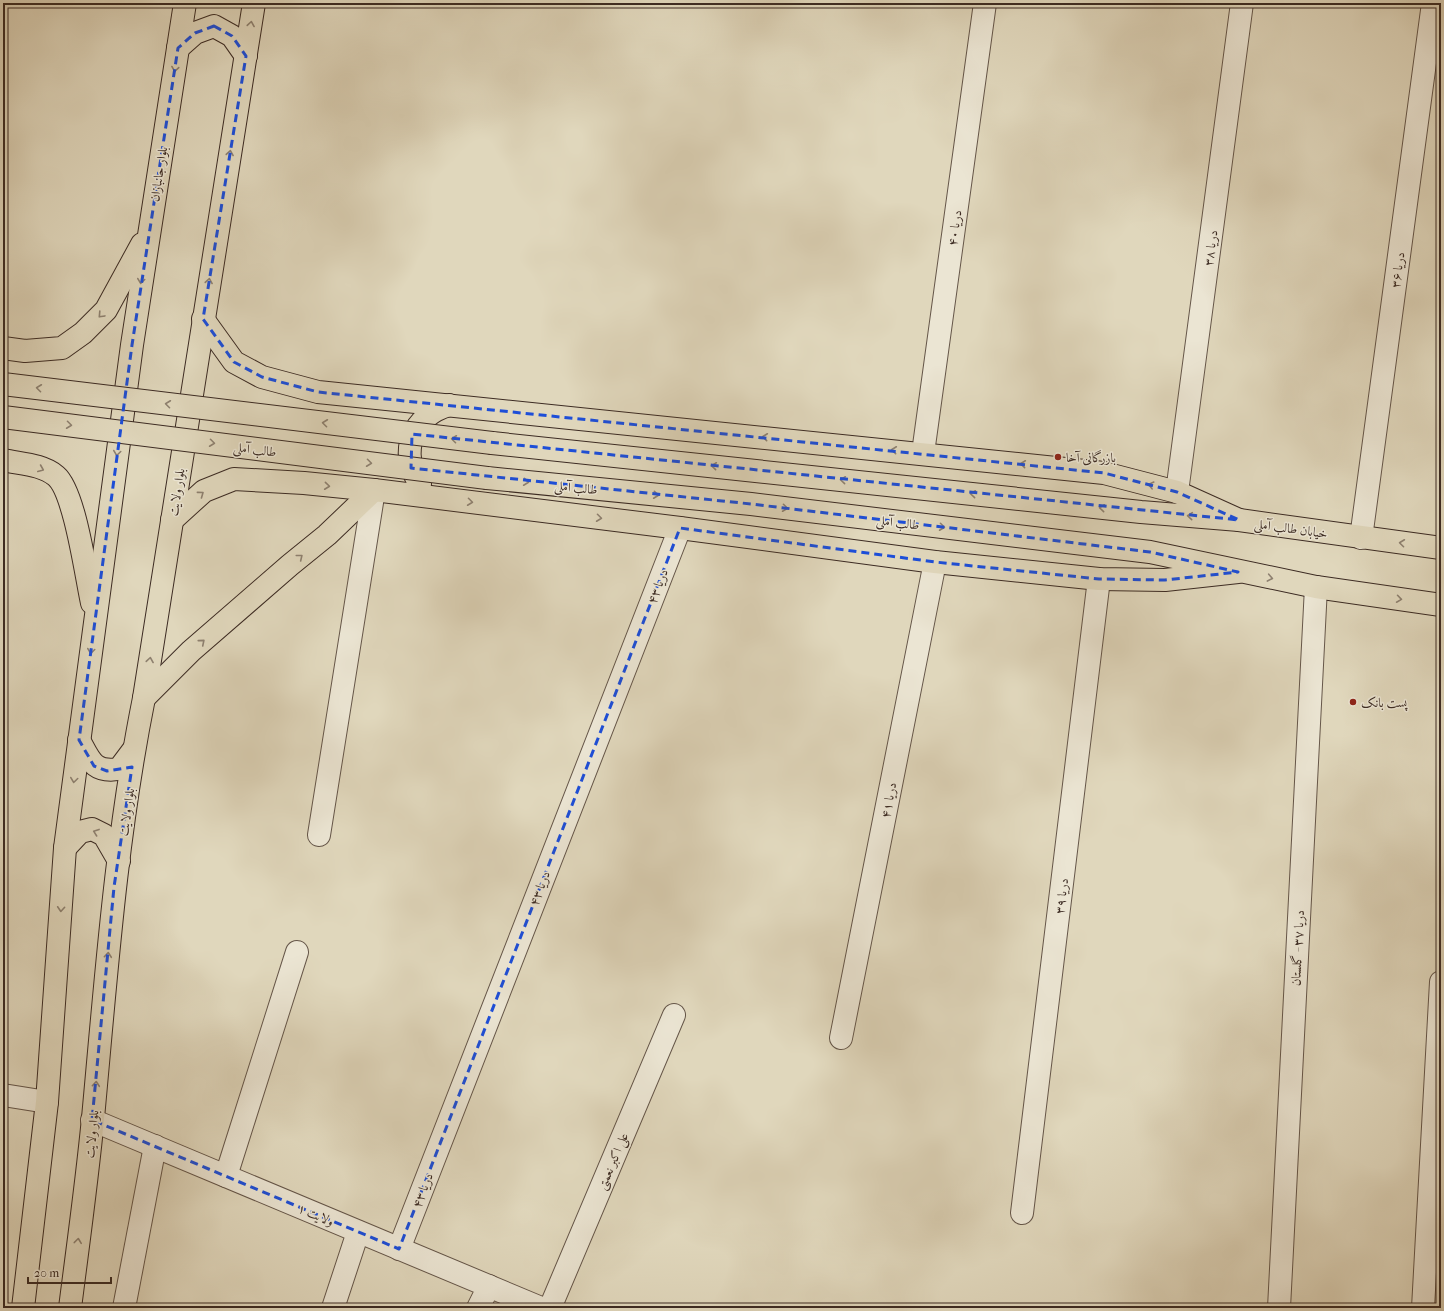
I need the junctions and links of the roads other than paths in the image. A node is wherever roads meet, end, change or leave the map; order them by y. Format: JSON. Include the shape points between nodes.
{"nodes":[{"id":1,"x":185,"y":3,"type":"edge"},
{"id":2,"x":254,"y":3,"type":"edge"},
{"id":3,"x":985,"y":3,"type":"edge"},
{"id":4,"x":1242,"y":3,"type":"edge"},
{"id":5,"x":1433,"y":3,"type":"edge"},
{"id":6,"x":178,"y":48,"type":"junction"},
{"id":7,"x":246,"y":56,"type":"junction"},
{"id":8,"x":148,"y":232,"type":"junction"},
{"id":9,"x":203,"y":319,"type":"junction"},
{"id":10,"x":3,"y":348,"type":"edge"},
{"id":11,"x":3,"y":384,"type":"edge"},
{"id":12,"x":449,"y":405,"type":"junction"},
{"id":13,"x":3,"y":417,"type":"edge"},
{"id":14,"x":923,"y":453,"type":"junction"},
{"id":15,"x":3,"y":460,"type":"edge"},
{"id":16,"x":374,"y":490,"type":"junction"},
{"id":17,"x":1177,"y":492,"type":"junction"},
{"id":18,"x":443,"y":499,"type":"junction"},
{"id":19,"x":172,"y":520,"type":"junction"},
{"id":20,"x":1239,"y":520,"type":"junction"},
{"id":21,"x":680,"y":528,"type":"junction"},
{"id":22,"x":1361,"y":538,"type":"junction"},
{"id":23,"x":1441,"y":548,"type":"edge"},
{"id":24,"x":935,"y":562,"type":"junction"},
{"id":25,"x":1238,"y":572,"type":"junction"},
{"id":26,"x":1098,"y":579,"type":"junction"},
{"id":27,"x":1316,"y":587,"type":"junction"},
{"id":28,"x":1441,"y":605,"type":"edge"},
{"id":29,"x":95,"y":620,"type":"junction"},
{"id":30,"x":144,"y":698,"type":"junction"},
{"id":31,"x":79,"y":740,"type":"junction"},
{"id":32,"x":134,"y":749,"type":"junction"},
{"id":33,"x":319,"y":835,"type":"dead end"},
{"id":34,"x":65,"y":848,"type":"junction"},
{"id":35,"x":119,"y":861,"type":"junction"},
{"id":36,"x":296,"y":952,"type":"dead end"},
{"id":37,"x":1441,"y":982,"type":"edge"},
{"id":38,"x":674,"y":1015,"type":"dead end"},
{"id":39,"x":840,"y":1038,"type":"dead end"},
{"id":40,"x":3,"y":1096,"type":"edge"},
{"id":41,"x":47,"y":1102,"type":"junction"},
{"id":42,"x":92,"y":1120,"type":"junction"},
{"id":43,"x":155,"y":1146,"type":"junction"},
{"id":44,"x":226,"y":1176,"type":"junction"},
{"id":45,"x":1022,"y":1213,"type":"dead end"},
{"id":46,"x":358,"y":1232,"type":"junction"},
{"id":47,"x":399,"y":1249,"type":"junction"},
{"id":48,"x":489,"y":1286,"type":"junction"},
{"id":49,"x":23,"y":1308,"type":"edge"},
{"id":50,"x":70,"y":1308,"type":"edge"},
{"id":51,"x":124,"y":1308,"type":"edge"},
{"id":52,"x":333,"y":1308,"type":"edge"},
{"id":53,"x":478,"y":1308,"type":"edge"},
{"id":54,"x":541,"y":1308,"type":"edge"},
{"id":55,"x":550,"y":1308,"type":"edge"},
{"id":56,"x":1279,"y":1308,"type":"edge"},
{"id":57,"x":1424,"y":1308,"type":"edge"}],
"edges":[{"from":1,"to":6,"type":"main road","name":"بلوار جانبازان"},
{"from":7,"to":2,"type":"main road","one_way":true},
{"from":3,"to":14,"type":"street","name":"دریا ۴۰"},
{"from":4,"to":17,"type":"street","name":"دریا ۳۸"},
{"from":5,"to":22,"type":"street","name":"دریا ۳۶"},
{"from":6,"to":7,"type":"main road","via":[[195,33],[214,26],[232,36]]},
{"from":6,"to":8,"type":"main road","name":"بلوار جانبازان","one_way":true},
{"from":9,"to":7,"type":"main road","one_way":true},
{"from":8,"to":10,"type":"main road","one_way":true,"via":[[106,310],[83,333],[62,348],[25,351]]},
{"from":8,"to":29,"type":"main road","name":"بلوار جانبازان","one_way":true},
{"from":9,"to":12,"type":"main road","via":[[234,362],[262,376],[318,392]]},
{"from":9,"to":19,"type":"main road","name":"بلوار ولایت"},
{"from":20,"to":11,"type":"main road","name":"خیابان طالب آملی","one_way":true,"bridge":true,"via":[[1140,512],[492,444]]},
{"from":14,"to":12,"type":"main road","one_way":true},
{"from":12,"to":18,"type":"main road","via":[[426,416],[417,426],[409,451],[410,464],[418,480],[431,494]]},
{"from":13,"to":25,"type":"main road","name":"طالب آملی","one_way":true,"bridge":true,"via":[[487,478],[751,504],[1150,552]]},
{"from":17,"to":14,"type":"main road","one_way":true,"via":[[1104,473]]},
{"from":15,"to":29,"type":"main road","one_way":true,"via":[[39,467],[56,476],[69,496]]},
{"from":16,"to":18,"type":"main road"},
{"from":19,"to":16,"type":"main road","one_way":true,"via":[[204,491],[234,479]]},
{"from":30,"to":16,"type":"main road","one_way":true,"via":[[191,651],[327,535]]},
{"from":16,"to":33,"type":"street"},
{"from":17,"to":20,"type":"main road"},
{"from":18,"to":21,"type":"main road","one_way":true},
{"from":30,"to":19,"type":"main road","name":"بلوار ولایت","one_way":true},
{"from":20,"to":22,"type":"main road","name":"خیابان طالب آملی"},
{"from":21,"to":24,"type":"main road"},
{"from":21,"to":47,"type":"street","name":"دریا ۴۳"},
{"from":23,"to":22,"type":"main road","name":"خیابان طالب آملی","one_way":true},
{"from":24,"to":26,"type":"main road"},
{"from":24,"to":39,"type":"street","name":"دریا ۴۱"},
{"from":25,"to":26,"type":"main road","via":[[1164,580]]},
{"from":25,"to":27,"type":"main road","one_way":true},
{"from":26,"to":45,"type":"street","name":"دریا ۳۹"},
{"from":27,"to":28,"type":"main road","one_way":true},
{"from":27,"to":56,"type":"street","name":"دریا ۳۷ - گلستان"},
{"from":29,"to":31,"type":"main road","one_way":true},
{"from":30,"to":32,"type":"main road","name":"بلوار ولایت"},
{"from":31,"to":32,"type":"main road","via":[[94,766],[107,771],[118,769]]},
{"from":31,"to":34,"type":"main road","one_way":true},
{"from":32,"to":35,"type":"main road","name":"بلوار ولایت"},
{"from":35,"to":34,"type":"main road","one_way":true,"via":[[104,835],[92,829],[80,832]]},
{"from":34,"to":41,"type":"main road","one_way":true},
{"from":42,"to":35,"type":"main road","name":"بلوار ولایت","one_way":true,"via":[[114,887]]},
{"from":36,"to":44,"type":"street"},
{"from":37,"to":57,"type":"street"},
{"from":38,"to":55,"type":"street","name":"علی اکبر نعمتی"},
{"from":40,"to":41,"type":"street"},
{"from":41,"to":49,"type":"main road"},
{"from":42,"to":43,"type":"street","name":"ولایت ۱"},
{"from":50,"to":42,"type":"main road","name":"بلوار ولایت","one_way":true},
{"from":43,"to":44,"type":"street","name":"ولایت ۱"},
{"from":43,"to":51,"type":"street"},
{"from":44,"to":46,"type":"street","name":"ولایت ۱"},
{"from":46,"to":47,"type":"street","name":"ولایت ۱"},
{"from":46,"to":52,"type":"street"},
{"from":47,"to":48,"type":"street","name":"ولایت ۱"},
{"from":48,"to":53,"type":"street"},
{"from":48,"to":54,"type":"street","name":"ولایت ۱"}]}
